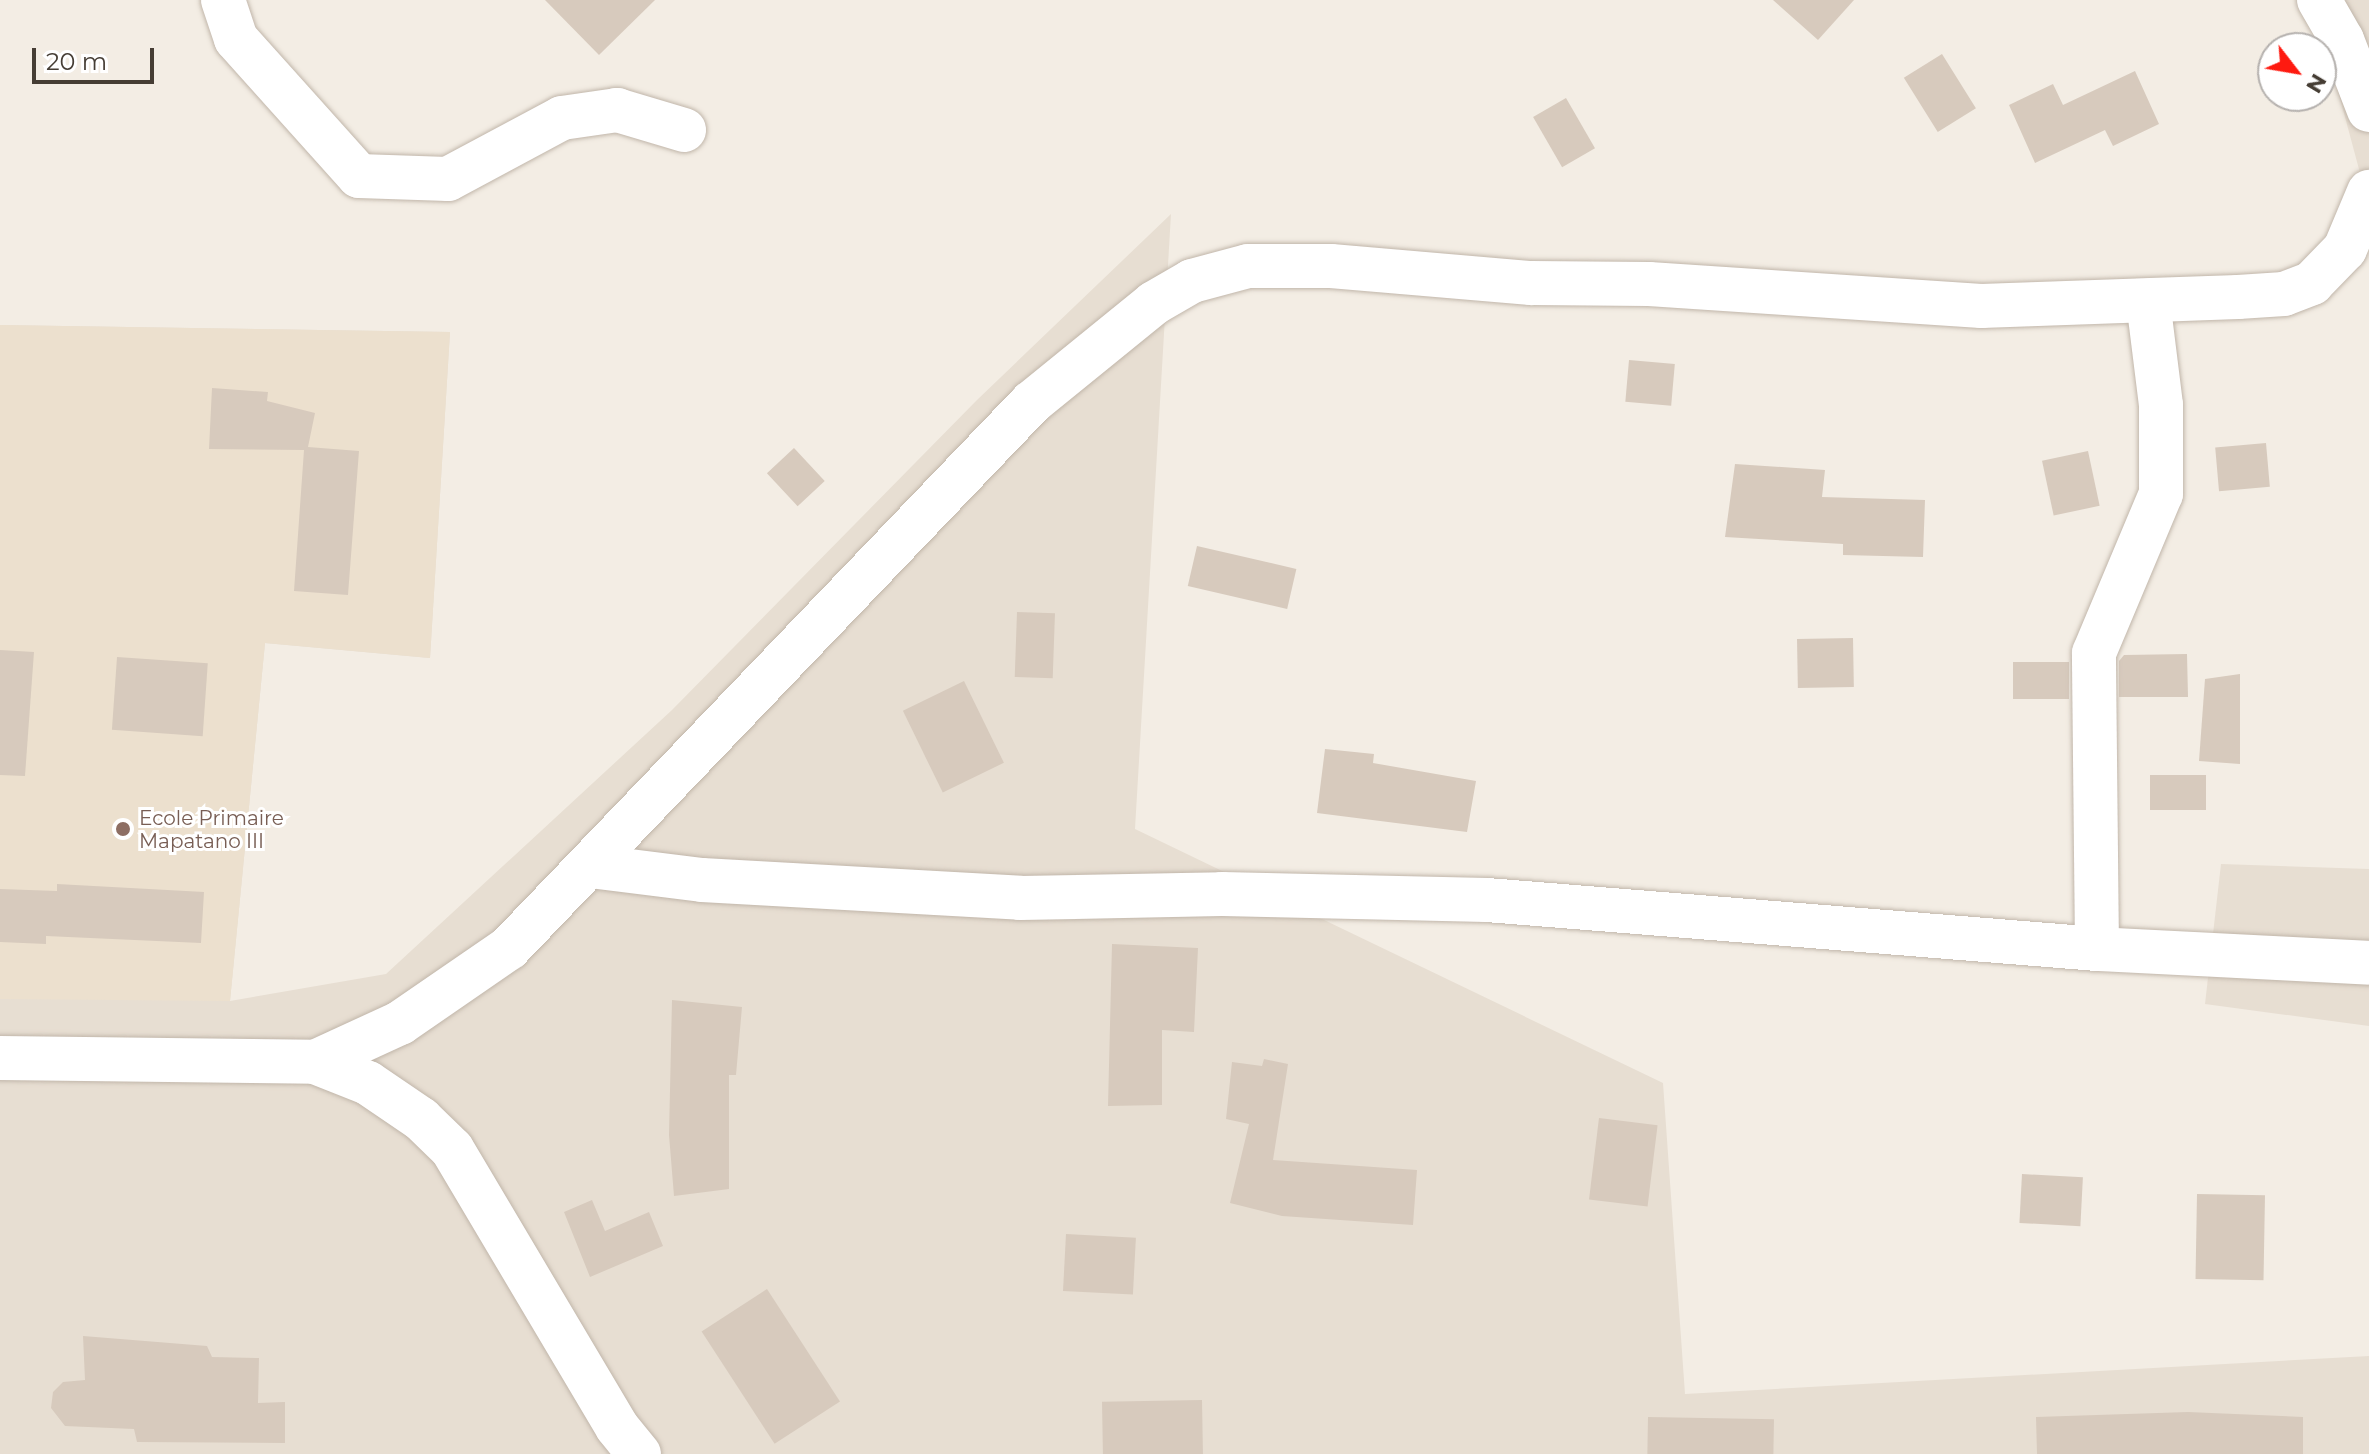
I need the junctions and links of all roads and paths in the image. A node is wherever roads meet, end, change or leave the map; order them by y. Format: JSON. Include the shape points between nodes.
{"nodes":[{"id":1,"x":223,"y":0,"type":"edge"},
{"id":2,"x":2319,"y":0,"type":"edge"},
{"id":3,"x":2369,"y":110,"type":"edge"},
{"id":4,"x":684,"y":130,"type":"dead end"},
{"id":5,"x":2369,"y":192,"type":"edge"},
{"id":6,"x":2148,"y":301,"type":"junction"},
{"id":7,"x":590,"y":866,"type":"junction"},
{"id":8,"x":2097,"y":949,"type":"junction"},
{"id":9,"x":2369,"y":963,"type":"edge"},
{"id":10,"x":0,"y":1058,"type":"edge"},
{"id":11,"x":315,"y":1062,"type":"junction"},
{"id":12,"x":639,"y":1454,"type":"edge"}],
"edges":[{"from":1,"to":4,"type":"street","via":[[236,39],[359,176],[448,179],[562,118],[617,110]]},
{"from":2,"to":3,"type":"street","via":[[2342,40]]},
{"from":5,"to":6,"type":"street","via":[[2345,249],[2312,283],[2284,294]]},
{"from":6,"to":7,"type":"street","via":[[1981,306],[1649,284],[1531,283],[1331,266],[1248,266],[1192,281],[1154,303],[1031,403]]},
{"from":6,"to":8,"type":"street","via":[[2161,405],[2161,494],[2094,653]]},
{"from":7,"to":8,"type":"street","via":[[702,880],[1020,898],[1222,894],[1487,900]]},
{"from":7,"to":11,"type":"street","via":[[509,948],[450,992],[400,1023]]},
{"from":8,"to":9,"type":"street"},
{"from":10,"to":11,"type":"street"},
{"from":11,"to":12,"type":"street","via":[[368,1083],[421,1119],[452,1149],[617,1427]]}]}
